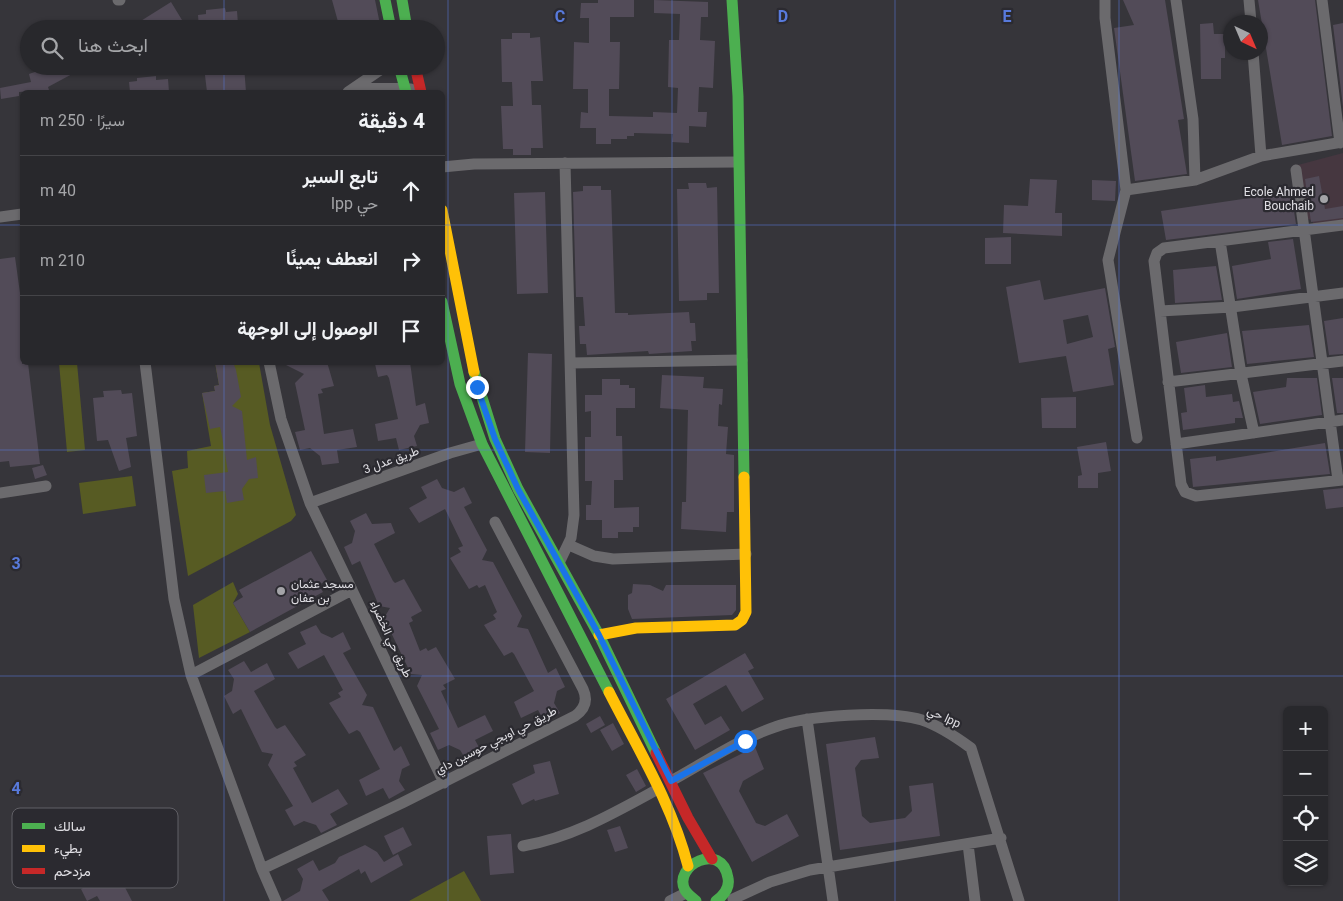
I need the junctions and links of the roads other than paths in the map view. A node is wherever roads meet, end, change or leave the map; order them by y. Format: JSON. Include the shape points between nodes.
{"nodes":[{"id":1,"x":385,"y":0,"type":"edge"},
{"id":2,"x":402,"y":0,"type":"edge"},
{"id":3,"x":732,"y":0,"type":"edge"},
{"id":4,"x":1105,"y":0,"type":"edge"},
{"id":5,"x":1176,"y":0,"type":"edge"},
{"id":6,"x":1249,"y":0,"type":"edge"},
{"id":7,"x":1322,"y":0,"type":"edge"},
{"id":8,"x":1250,"y":15,"type":"edge"},
{"id":9,"x":389,"y":20,"type":"edge"},
{"id":10,"x":405,"y":20,"type":"edge"},
{"id":11,"x":1254,"y":60,"type":"edge"},
{"id":12,"x":374,"y":75,"type":"edge"},
{"id":13,"x":402,"y":75,"type":"edge"},
{"id":14,"x":417,"y":75,"type":"edge"},
{"id":15,"x":353,"y":90,"type":"edge"},
{"id":16,"x":406,"y":90,"type":"edge"},
{"id":17,"x":420,"y":90,"type":"edge"},
{"id":18,"x":1341,"y":143,"type":"edge"},
{"id":19,"x":1261,"y":156,"type":"junction"},
{"id":20,"x":738,"y":162,"type":"junction"},
{"id":21,"x":565,"y":163,"type":"junction"},
{"id":22,"x":445,"y":167,"type":"edge"},
{"id":23,"x":1296,"y":170,"type":"dead end"},
{"id":24,"x":1194,"y":180,"type":"junction"},
{"id":25,"x":1126,"y":190,"type":"junction"},
{"id":26,"x":20,"y":214,"type":"edge"},
{"id":27,"x":0,"y":217,"type":"edge"},
{"id":28,"x":1343,"y":225,"type":"edge"},
{"id":29,"x":445,"y":226,"type":"edge"},
{"id":30,"x":1303,"y":230,"type":"junction"},
{"id":31,"x":1220,"y":241,"type":"junction"},
{"id":32,"x":1343,"y":293,"type":"edge"},
{"id":33,"x":1312,"y":297,"type":"junction"},
{"id":34,"x":1232,"y":307,"type":"junction"},
{"id":35,"x":1160,"y":311,"type":"junction"},
{"id":36,"x":445,"y":316,"type":"edge"},
{"id":37,"x":742,"y":360,"type":"junction"},
{"id":38,"x":1343,"y":361,"type":"edge"},
{"id":39,"x":571,"y":364,"type":"junction"},
{"id":40,"x":1323,"y":364,"type":"junction"},
{"id":41,"x":145,"y":365,"type":"edge"},
{"id":42,"x":271,"y":365,"type":"edge"},
{"id":43,"x":1241,"y":374,"type":"junction"},
{"id":44,"x":1168,"y":382,"type":"junction"},
{"id":45,"x":1343,"y":420,"type":"edge"},
{"id":46,"x":1330,"y":422,"type":"junction"},
{"id":47,"x":1254,"y":433,"type":"junction"},
{"id":48,"x":1137,"y":438,"type":"dead end"},
{"id":49,"x":482,"y":444,"type":"junction"},
{"id":50,"x":1176,"y":444,"type":"junction"},
{"id":51,"x":1340,"y":480,"type":"edge"},
{"id":52,"x":46,"y":486,"type":"dead end"},
{"id":53,"x":0,"y":493,"type":"edge"},
{"id":54,"x":310,"y":503,"type":"junction"},
{"id":55,"x":495,"y":522,"type":"dead end"},
{"id":56,"x":569,"y":545,"type":"junction"},
{"id":57,"x":746,"y":554,"type":"junction"},
{"id":58,"x":560,"y":561,"type":"junction"},
{"id":59,"x":352,"y":590,"type":"junction"},
{"id":60,"x":599,"y":635,"type":"junction"},
{"id":61,"x":191,"y":674,"type":"junction"},
{"id":62,"x":807,"y":719,"type":"junction"},
{"id":63,"x":671,"y":781,"type":"junction"},
{"id":64,"x":444,"y":783,"type":"junction"},
{"id":65,"x":658,"y":789,"type":"junction"},
{"id":66,"x":1001,"y":838,"type":"junction"},
{"id":67,"x":968,"y":844,"type":"junction"},
{"id":68,"x":523,"y":846,"type":"dead end"},
{"id":69,"x":712,"y":859,"type":"junction"},
{"id":70,"x":688,"y":866,"type":"junction"},
{"id":71,"x":828,"y":868,"type":"junction"},
{"id":72,"x":262,"y":870,"type":"junction"},
{"id":73,"x":686,"y":893,"type":"junction"},
{"id":74,"x":731,"y":896,"type":"edge"},
{"id":75,"x":276,"y":901,"type":"edge"},
{"id":76,"x":670,"y":901,"type":"edge"},
{"id":77,"x":696,"y":901,"type":"edge"},
{"id":78,"x":716,"y":901,"type":"edge"},
{"id":79,"x":833,"y":901,"type":"edge"},
{"id":80,"x":975,"y":901,"type":"edge"},
{"id":81,"x":1019,"y":901,"type":"edge"}],
"edges":[{"from":1,"to":9,"type":"main road"},
{"from":2,"to":10,"type":"main road"},
{"from":3,"to":20,"type":"main road"},
{"from":4,"to":25,"type":"street"},
{"from":5,"to":24,"type":"street","via":[[1193,119]]},
{"from":6,"to":8,"type":"street"},
{"from":7,"to":18,"type":"street"},
{"from":11,"to":19,"type":"street"},
{"from":12,"to":15,"type":"street"},
{"from":13,"to":16,"type":"main road"},
{"from":14,"to":17,"type":"main road"},
{"from":18,"to":19,"type":"street"},
{"from":19,"to":24,"type":"street"},
{"from":20,"to":21,"type":"street"},
{"from":20,"to":37,"type":"main road"},
{"from":21,"to":22,"type":"street"},
{"from":21,"to":39,"type":"street"},
{"from":23,"to":30,"type":"street"},
{"from":24,"to":25,"type":"street"},
{"from":25,"to":48,"type":"street","via":[[1108,260]]},
{"from":26,"to":27,"type":"street"},
{"from":28,"to":30,"type":"street"},
{"from":29,"to":58,"type":"main road","via":[[470,361],[485,413],[518,489]]},
{"from":30,"to":31,"type":"street"},
{"from":30,"to":33,"type":"street"},
{"from":31,"to":34,"type":"street"},
{"from":31,"to":35,"type":"street","via":[[1164,248],[1157,253],[1154,261]]},
{"from":32,"to":33,"type":"street"},
{"from":33,"to":34,"type":"street"},
{"from":33,"to":40,"type":"street"},
{"from":34,"to":35,"type":"street"},
{"from":34,"to":43,"type":"street"},
{"from":35,"to":44,"type":"street"},
{"from":36,"to":49,"type":"main road","via":[[460,384]]},
{"from":37,"to":39,"type":"street"},
{"from":37,"to":57,"type":"main road"},
{"from":38,"to":40,"type":"street"},
{"from":39,"to":56,"type":"street","via":[[574,515]]},
{"from":40,"to":43,"type":"street"},
{"from":40,"to":46,"type":"street"},
{"from":41,"to":61,"type":"street","via":[[174,599]]},
{"from":42,"to":54,"type":"street","via":[[281,419]]},
{"from":43,"to":44,"type":"street"},
{"from":43,"to":47,"type":"street"},
{"from":44,"to":50,"type":"street"},
{"from":45,"to":46,"type":"street"},
{"from":46,"to":47,"type":"street"},
{"from":46,"to":51,"type":"street"},
{"from":47,"to":50,"type":"street"},
{"from":49,"to":54,"type":"street","name":"طريق عدل 3"},
{"from":49,"to":65,"type":"main road"},
{"from":50,"to":51,"type":"street","via":[[1181,484],[1192,496]]},
{"from":52,"to":53,"type":"street"},
{"from":54,"to":59,"type":"street"},
{"from":55,"to":64,"type":"street","name":"طريق حي اوبجي حوسين داي","via":[[584,688],[585,704],[575,716]]},
{"from":56,"to":57,"type":"street","via":[[594,556],[613,559]]},
{"from":56,"to":58,"type":"street"},
{"from":57,"to":60,"type":"main road","via":[[746,612],[739,624],[626,629]]},
{"from":58,"to":60,"type":"main road"},
{"from":59,"to":61,"type":"street"},
{"from":59,"to":64,"type":"street","name":"طريق حي الخضراء"},
{"from":60,"to":63,"type":"main road"},
{"from":61,"to":72,"type":"street"},
{"from":62,"to":63,"type":"street","name":"حي lpp","via":[[760,733]]},
{"from":62,"to":66,"type":"street","name":"حي lpp","via":[[888,715],[921,720],[951,733],[971,748]]},
{"from":62,"to":71,"type":"street"},
{"from":63,"to":69,"type":"main road"},
{"from":64,"to":72,"type":"street","name":"طريق حي اوبجي حوسين داي"},
{"from":65,"to":68,"type":"street","via":[[582,829]]},
{"from":65,"to":70,"type":"main road","via":[[674,820]]},
{"from":66,"to":67,"type":"street"},
{"from":66,"to":81,"type":"street","name":"حي lpp"},
{"from":67,"to":71,"type":"street"},
{"from":67,"to":80,"type":"street"},
{"from":69,"to":70,"type":"main road","via":[[699,859]]},
{"from":69,"to":74,"type":"main road","via":[[724,867]]},
{"from":70,"to":73,"type":"main road","via":[[683,879]]},
{"from":71,"to":74,"type":"street","via":[[783,878]]},
{"from":71,"to":79,"type":"street"},
{"from":72,"to":75,"type":"street"},
{"from":73,"to":76,"type":"street"},
{"from":73,"to":77,"type":"main road"},
{"from":74,"to":78,"type":"main road"}]}
